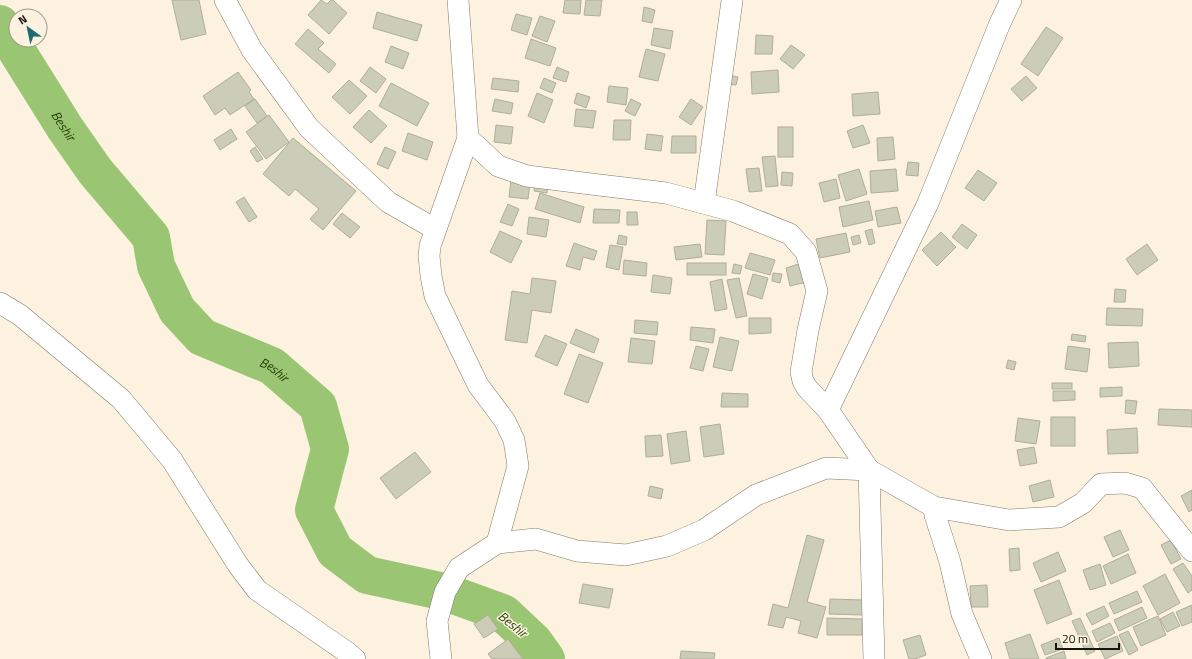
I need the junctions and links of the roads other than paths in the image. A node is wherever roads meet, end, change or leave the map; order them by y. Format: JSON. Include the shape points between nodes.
{"nodes":[{"id":1,"x":225,"y":0,"type":"edge"},
{"id":2,"x":458,"y":0,"type":"edge"},
{"id":3,"x":732,"y":0,"type":"edge"},
{"id":4,"x":1011,"y":0,"type":"edge"},
{"id":5,"x":468,"y":138,"type":"junction"},
{"id":6,"x":704,"y":203,"type":"junction"},
{"id":7,"x":435,"y":229,"type":"junction"},
{"id":8,"x":0,"y":302,"type":"edge"},
{"id":9,"x":828,"y":410,"type":"junction"},
{"id":10,"x":869,"y":470,"type":"junction"},
{"id":11,"x":934,"y":507,"type":"junction"},
{"id":12,"x":497,"y":543,"type":"junction"},
{"id":13,"x":1192,"y":550,"type":"edge"},
{"id":14,"x":355,"y":659,"type":"edge"},
{"id":15,"x":441,"y":659,"type":"edge"},
{"id":16,"x":874,"y":659,"type":"edge"},
{"id":17,"x":981,"y":659,"type":"edge"}],
"edges":[{"from":1,"to":7,"type":"street","via":[[252,50],[309,128],[388,202]]},
{"from":2,"to":5,"type":"street"},
{"from":3,"to":6,"type":"street"},
{"from":4,"to":9,"type":"street","via":[[928,203]]},
{"from":5,"to":6,"type":"street","via":[[498,166],[527,176],[666,193]]},
{"from":5,"to":7,"type":"street"},
{"from":6,"to":9,"type":"street","via":[[733,211],[790,234],[806,252],[817,291],[801,372],[807,388]]},
{"from":7,"to":12,"type":"street","via":[[429,256],[435,296],[478,385],[505,421],[514,440],[518,466]]},
{"from":8,"to":14,"type":"street","via":[[20,315],[121,399],[172,460],[238,566],[256,590]]},
{"from":9,"to":10,"type":"street"},
{"from":10,"to":11,"type":"street"},
{"from":10,"to":12,"type":"street","via":[[826,468],[756,495],[704,530],[667,546],[626,555],[577,551],[536,539]]},
{"from":10,"to":16,"type":"street"},
{"from":11,"to":13,"type":"street","via":[[1009,520],[1059,517],[1083,503],[1101,484],[1125,483],[1142,488]]},
{"from":11,"to":17,"type":"street","via":[[962,614]]},
{"from":12,"to":15,"type":"street","via":[[459,568],[445,592],[437,621]]}]}
